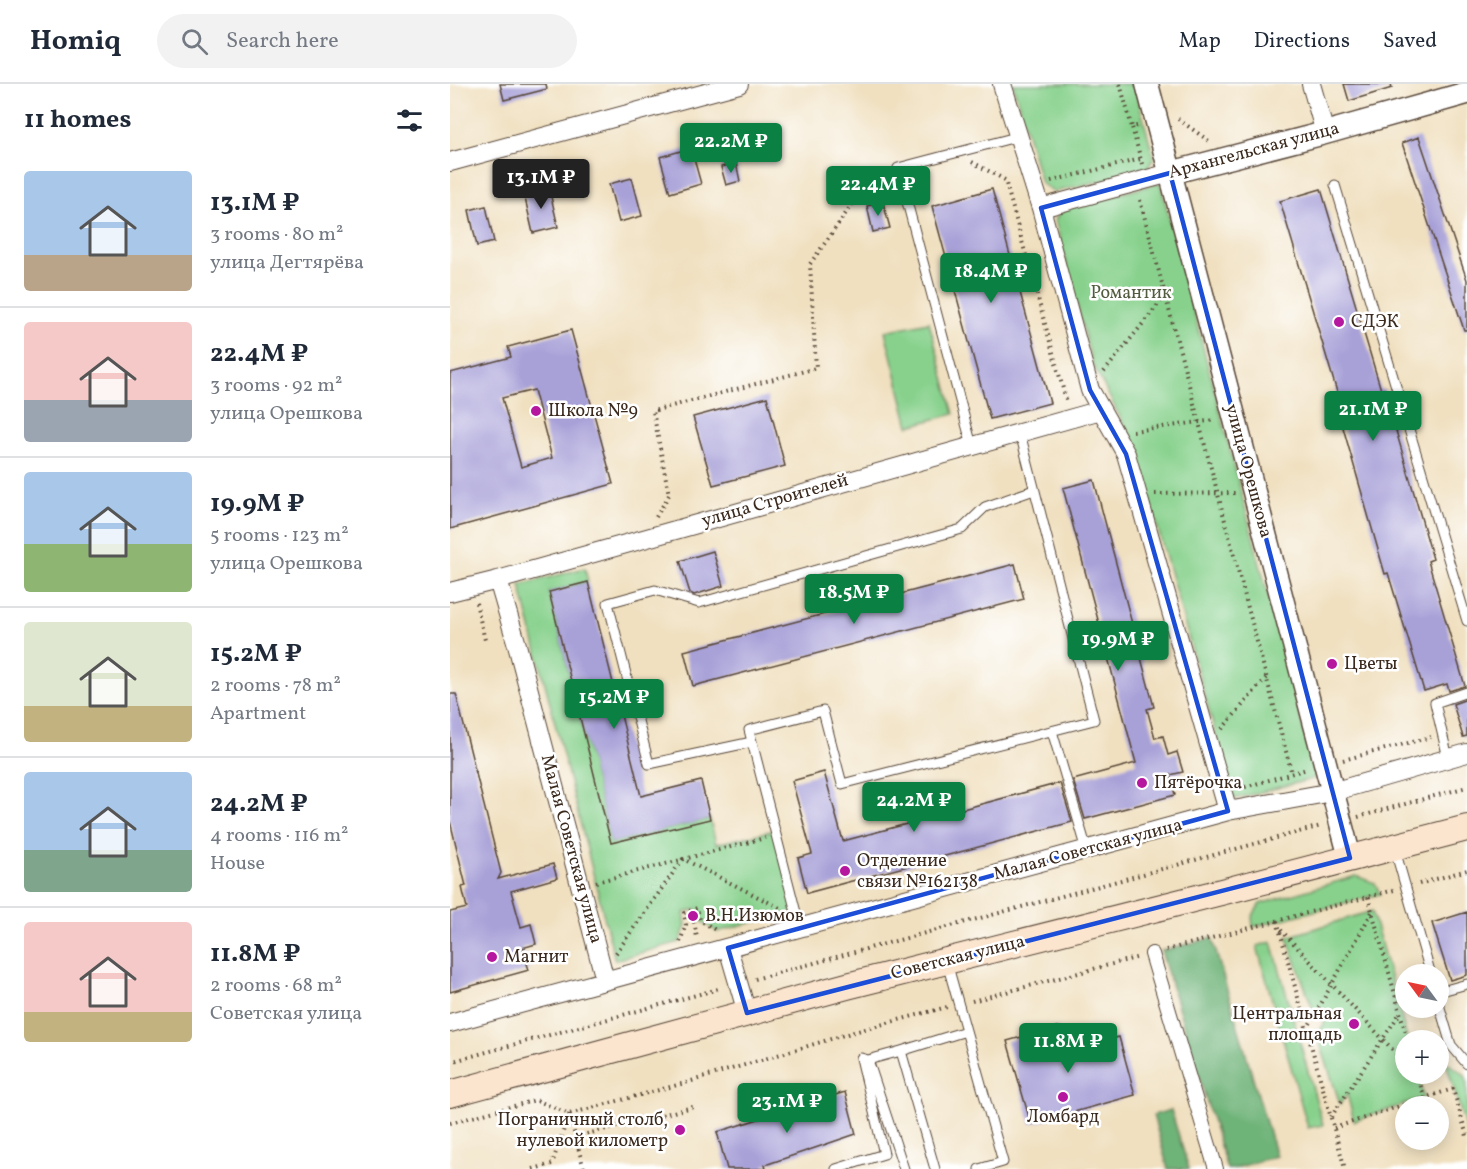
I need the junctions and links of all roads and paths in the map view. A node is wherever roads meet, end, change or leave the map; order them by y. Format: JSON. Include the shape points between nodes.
{"nodes":[{"id":1,"x":739,"y":84,"type":"edge"},
{"id":2,"x":1002,"y":84,"type":"edge"},
{"id":3,"x":1120,"y":84,"type":"edge"},
{"id":4,"x":1147,"y":84,"type":"edge"},
{"id":5,"x":1311,"y":84,"type":"edge"},
{"id":6,"x":1467,"y":93,"type":"edge"},
{"id":7,"x":1132,"y":127,"type":"dead end"},
{"id":8,"x":1325,"y":133,"type":"junction"},
{"id":9,"x":1020,"y":136,"type":"junction"},
{"id":10,"x":956,"y":153,"type":"junction"},
{"id":11,"x":1141,"y":159,"type":"dead end"},
{"id":12,"x":450,"y":162,"type":"edge"},
{"id":13,"x":1170,"y":173,"type":"junction"},
{"id":14,"x":901,"y":181,"type":"junction"},
{"id":15,"x":1034,"y":185,"type":"junction"},
{"id":16,"x":1335,"y":185,"type":"dead end"},
{"id":17,"x":863,"y":188,"type":"joint"},
{"id":18,"x":1041,"y":208,"type":"junction"},
{"id":19,"x":1165,"y":295,"type":"dead end"},
{"id":20,"x":1090,"y":390,"type":"junction"},
{"id":21,"x":1101,"y":410,"type":"junction"},
{"id":22,"x":1234,"y":416,"type":"junction"},
{"id":23,"x":1072,"y":419,"type":"junction"},
{"id":24,"x":1020,"y":433,"type":"junction"},
{"id":25,"x":1114,"y":433,"type":"junction"},
{"id":26,"x":972,"y":446,"type":"junction"},
{"id":27,"x":1034,"y":490,"type":"junction"},
{"id":28,"x":1254,"y":493,"type":"junction"},
{"id":29,"x":1137,"y":494,"type":"junction"},
{"id":30,"x":643,"y":538,"type":"junction"},
{"id":31,"x":498,"y":580,"type":"junction"},
{"id":32,"x":450,"y":592,"type":"edge"},
{"id":33,"x":474,"y":597,"type":"dead end"},
{"id":34,"x":1467,"y":621,"type":"edge"},
{"id":35,"x":485,"y":640,"type":"dead end"},
{"id":36,"x":1266,"y":677,"type":"dead end"},
{"id":37,"x":1467,"y":692,"type":"edge"},
{"id":38,"x":1052,"y":731,"type":"junction"},
{"id":39,"x":1442,"y":734,"type":"junction"},
{"id":40,"x":752,"y":742,"type":"junction"},
{"id":41,"x":1209,"y":744,"type":"junction"},
{"id":42,"x":1467,"y":753,"type":"edge"},
{"id":43,"x":1448,"y":758,"type":"junction"},
{"id":44,"x":1325,"y":764,"type":"junction"},
{"id":45,"x":1467,"y":787,"type":"edge"},
{"id":46,"x":1332,"y":792,"type":"junction"},
{"id":47,"x":1226,"y":802,"type":"junction"},
{"id":48,"x":1339,"y":822,"type":"junction"},
{"id":49,"x":1467,"y":828,"type":"edge"},
{"id":50,"x":776,"y":835,"type":"junction"},
{"id":51,"x":1395,"y":848,"type":"junction"},
{"id":52,"x":1087,"y":850,"type":"junction"},
{"id":53,"x":1350,"y":858,"type":"junction"},
{"id":54,"x":683,"y":860,"type":"junction"},
{"id":55,"x":1467,"y":870,"type":"edge"},
{"id":56,"x":595,"y":882,"type":"dead end"},
{"id":57,"x":1406,"y":887,"type":"junction"},
{"id":58,"x":1368,"y":897,"type":"junction"},
{"id":59,"x":1372,"y":911,"type":"junction"},
{"id":60,"x":789,"y":913,"type":"dead end"},
{"id":61,"x":700,"y":920,"type":"junction"},
{"id":62,"x":1277,"y":921,"type":"junction"},
{"id":63,"x":693,"y":922,"type":"junction"},
{"id":64,"x":686,"y":925,"type":"junction"},
{"id":65,"x":800,"y":928,"type":"junction"},
{"id":66,"x":1279,"y":928,"type":"junction"},
{"id":67,"x":717,"y":932,"type":"dead end"},
{"id":68,"x":697,"y":938,"type":"dead end"},
{"id":69,"x":680,"y":942,"type":"dead end"},
{"id":70,"x":611,"y":946,"type":"dead end"},
{"id":71,"x":728,"y":948,"type":"junction"},
{"id":72,"x":1152,"y":954,"type":"junction"},
{"id":73,"x":947,"y":961,"type":"junction"},
{"id":74,"x":1428,"y":964,"type":"edge"},
{"id":75,"x":605,"y":980,"type":"junction"},
{"id":76,"x":739,"y":984,"type":"junction"},
{"id":77,"x":1332,"y":984,"type":"junction"},
{"id":78,"x":1467,"y":984,"type":"edge"},
{"id":79,"x":1449,"y":989,"type":"edge"},
{"id":80,"x":1395,"y":994,"type":"edge"},
{"id":81,"x":966,"y":1002,"type":"dead end"},
{"id":82,"x":955,"y":1005,"type":"dead end"},
{"id":83,"x":747,"y":1013,"type":"junction"},
{"id":84,"x":1396,"y":1018,"type":"edge"},
{"id":85,"x":1443,"y":1018,"type":"edge"},
{"id":86,"x":450,"y":1023,"type":"edge"},
{"id":87,"x":1307,"y":1029,"type":"junction"},
{"id":88,"x":966,"y":1031,"type":"junction"},
{"id":89,"x":1383,"y":1039,"type":"junction"},
{"id":90,"x":901,"y":1051,"type":"junction"},
{"id":91,"x":1395,"y":1052,"type":"edge"},
{"id":92,"x":868,"y":1060,"type":"junction"},
{"id":93,"x":450,"y":1062,"type":"edge"},
{"id":94,"x":1467,"y":1064,"type":"edge"},
{"id":95,"x":450,"y":1094,"type":"edge"},
{"id":96,"x":1430,"y":1096,"type":"edge"},
{"id":97,"x":693,"y":1107,"type":"dead end"},
{"id":98,"x":1395,"y":1108,"type":"edge"},
{"id":99,"x":568,"y":1114,"type":"junction"},
{"id":100,"x":1331,"y":1118,"type":"junction"},
{"id":101,"x":450,"y":1123,"type":"edge"},
{"id":102,"x":1334,"y":1128,"type":"junction"},
{"id":103,"x":1467,"y":1136,"type":"edge"},
{"id":104,"x":575,"y":1137,"type":"junction"},
{"id":105,"x":533,"y":1169,"type":"edge"},
{"id":106,"x":584,"y":1169,"type":"edge"},
{"id":107,"x":836,"y":1169,"type":"edge"},
{"id":108,"x":904,"y":1169,"type":"edge"},
{"id":109,"x":934,"y":1169,"type":"edge"},
{"id":110,"x":979,"y":1169,"type":"edge"},
{"id":111,"x":1216,"y":1169,"type":"edge"},
{"id":112,"x":1345,"y":1169,"type":"edge"}],
"edges":[{"from":1,"to":12,"type":"street"},
{"from":2,"to":9,"type":"street"},
{"from":3,"to":7,"type":"path"},
{"from":4,"to":13,"type":"street","name":"улица Орешкова"},
{"from":5,"to":8,"type":"street"},
{"from":6,"to":8,"type":"street","name":"Архангельская улица"},
{"from":8,"to":13,"type":"street","name":"Архангельская улица"},
{"from":9,"to":10,"type":"lane"},
{"from":9,"to":15,"type":"street"},
{"from":10,"to":14,"type":"lane","via":[[898,168]]},
{"from":10,"to":23,"type":"path","via":[[1005,180]]},
{"from":11,"to":15,"type":"path"},
{"from":13,"to":18,"type":"street","name":"Архангельская улица"},
{"from":13,"to":22,"type":"street","name":"улица Орешкова"},
{"from":14,"to":17,"type":"lane"},
{"from":14,"to":26,"type":"lane"},
{"from":15,"to":18,"type":"street"},
{"from":16,"to":34,"type":"lane"},
{"from":17,"to":30,"type":"path","via":[[810,264],[816,368],[653,411],[669,495]]},
{"from":18,"to":20,"type":"street"},
{"from":19,"to":20,"type":"path"},
{"from":20,"to":21,"type":"street"},
{"from":21,"to":23,"type":"street","name":"улица Строителей"},
{"from":21,"to":25,"type":"street"},
{"from":22,"to":25,"type":"path"},
{"from":22,"to":28,"type":"street","name":"улица Орешкова"},
{"from":23,"to":24,"type":"street","name":"улица Строителей"},
{"from":24,"to":26,"type":"street","name":"улица Строителей"},
{"from":24,"to":27,"type":"lane"},
{"from":25,"to":29,"type":"street","via":[[1126,454]]},
{"from":26,"to":30,"type":"street","name":"улица Строителей"},
{"from":27,"to":38,"type":"lane","via":[[1094,720]]},
{"from":27,"to":40,"type":"lane","via":[[986,507],[962,529],[699,603],[656,590],[609,603],[649,764]]},
{"from":28,"to":29,"type":"path"},
{"from":28,"to":44,"type":"street","name":"улица Орешкова"},
{"from":29,"to":41,"type":"street"},
{"from":30,"to":31,"type":"street","name":"улица Строителей"},
{"from":31,"to":32,"type":"street","name":"улица Строителей"},
{"from":31,"to":75,"type":"street","name":"Малая Советская улица"},
{"from":33,"to":35,"type":"path"},
{"from":36,"to":41,"type":"path"},
{"from":37,"to":39,"type":"lane","via":[[1434,703]]},
{"from":38,"to":40,"type":"lane","via":[[842,784],[824,711],[749,730]]},
{"from":38,"to":52,"type":"lane"},
{"from":39,"to":43,"type":"lane"},
{"from":39,"to":44,"type":"path"},
{"from":40,"to":50,"type":"lane"},
{"from":41,"to":47,"type":"street"},
{"from":42,"to":43,"type":"street","name":"Малая Советская улица"},
{"from":43,"to":46,"type":"street","name":"Малая Советская улица"},
{"from":44,"to":46,"type":"street","name":"улица Орешкова"},
{"from":44,"to":47,"type":"path"},
{"from":45,"to":48,"type":"path"},
{"from":46,"to":47,"type":"street","name":"Малая Советская улица"},
{"from":46,"to":48,"type":"street","name":"улица Орешкова"},
{"from":47,"to":52,"type":"street","name":"Малая Советская улица"},
{"from":48,"to":53,"type":"street","name":"улица Орешкова"},
{"from":48,"to":76,"type":"path"},
{"from":49,"to":51,"type":"main road","name":"Советская улица"},
{"from":50,"to":54,"type":"path"},
{"from":50,"to":65,"type":"lane"},
{"from":51,"to":53,"type":"main road","name":"Советская улица"},
{"from":51,"to":57,"type":"lane"},
{"from":52,"to":65,"type":"street","name":"Малая Советская улица"},
{"from":53,"to":73,"type":"main road","name":"Советская улица"},
{"from":54,"to":56,"type":"path"},
{"from":54,"to":60,"type":"path"},
{"from":54,"to":70,"type":"path","via":[[614,958]]},
{"from":55,"to":57,"type":"path"},
{"from":57,"to":58,"type":"path"},
{"from":57,"to":74,"type":"lane"},
{"from":58,"to":59,"type":"path"},
{"from":58,"to":62,"type":"path"},
{"from":59,"to":77,"type":"path"},
{"from":59,"to":80,"type":"path"},
{"from":61,"to":63,"type":"path"},
{"from":61,"to":64,"type":"path","via":[[697,908],[684,913]]},
{"from":61,"to":67,"type":"path"},
{"from":62,"to":66,"type":"path"},
{"from":62,"to":72,"type":"path"},
{"from":63,"to":64,"type":"path"},
{"from":63,"to":68,"type":"path"},
{"from":64,"to":69,"type":"path"},
{"from":65,"to":71,"type":"street","name":"Малая Советская улица"},
{"from":66,"to":77,"type":"path"},
{"from":66,"to":87,"type":"path"},
{"from":71,"to":75,"type":"street","name":"Малая Советская улица"},
{"from":71,"to":76,"type":"street"},
{"from":72,"to":81,"type":"path"},
{"from":72,"to":111,"type":"street"},
{"from":73,"to":83,"type":"main road","name":"Советская улица"},
{"from":73,"to":88,"type":"lane"},
{"from":75,"to":86,"type":"street","name":"Малая Советская улица"},
{"from":76,"to":83,"type":"street"},
{"from":76,"to":93,"type":"path"},
{"from":77,"to":87,"type":"path"},
{"from":77,"to":89,"type":"path"},
{"from":78,"to":79,"type":"lane"},
{"from":82,"to":99,"type":"path"},
{"from":83,"to":95,"type":"main road","name":"Советская улица"},
{"from":84,"to":89,"type":"path"},
{"from":85,"to":94,"type":"lane","via":[[1451,1045]]},
{"from":87,"to":100,"type":"path"},
{"from":88,"to":90,"type":"lane"},
{"from":88,"to":110,"type":"lane","via":[[1003,1162]]},
{"from":89,"to":91,"type":"path"},
{"from":89,"to":100,"type":"path"},
{"from":90,"to":92,"type":"lane"},
{"from":90,"to":109,"type":"lane"},
{"from":92,"to":107,"type":"lane","via":[[861,1058],[884,1154]]},
{"from":92,"to":108,"type":"lane"},
{"from":96,"to":103,"type":"path","via":[[1452,1089]]},
{"from":97,"to":104,"type":"path"},
{"from":98,"to":102,"type":"path"},
{"from":99,"to":101,"type":"path","via":[[536,1100]]},
{"from":99,"to":104,"type":"path"},
{"from":99,"to":105,"type":"path","via":[[552,1164]]},
{"from":100,"to":102,"type":"path"},
{"from":102,"to":112,"type":"path"},
{"from":104,"to":106,"type":"path"}]}
